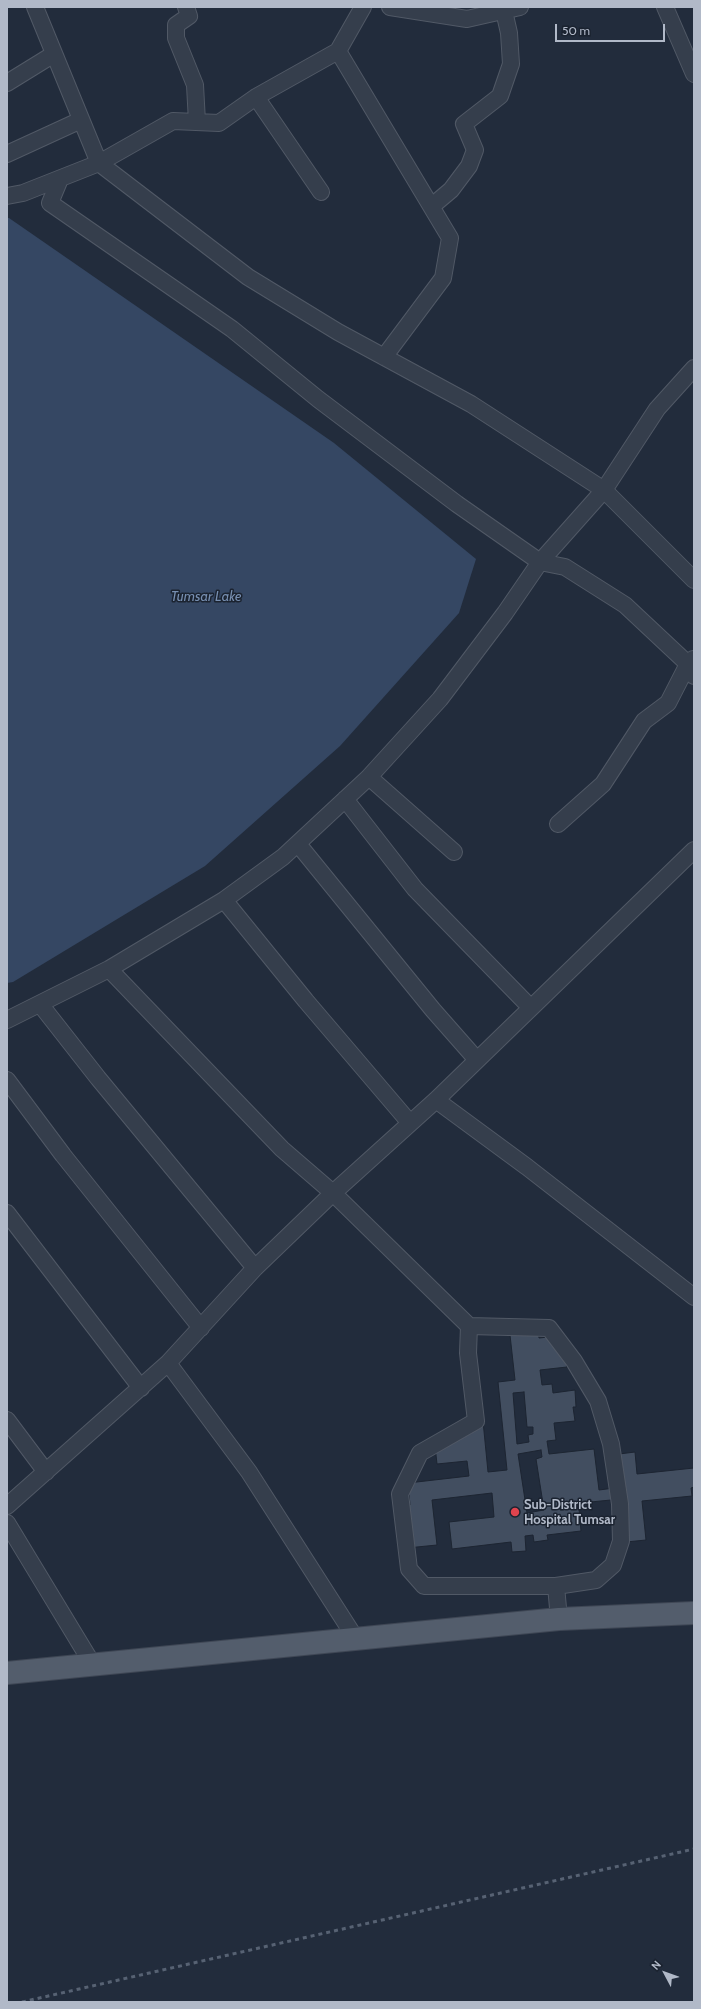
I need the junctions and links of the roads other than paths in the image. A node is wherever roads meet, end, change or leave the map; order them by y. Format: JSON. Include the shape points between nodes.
{"nodes":[{"id":1,"x":35,"y":7,"type":"edge"},
{"id":2,"x":186,"y":7,"type":"edge"},
{"id":3,"x":363,"y":7,"type":"edge"},
{"id":4,"x":390,"y":7,"type":"edge"},
{"id":5,"x":520,"y":7,"type":"edge"},
{"id":6,"x":665,"y":7,"type":"edge"},
{"id":7,"x":504,"y":11,"type":"junction"},
{"id":8,"x":338,"y":51,"type":"junction"},
{"id":9,"x":54,"y":54,"type":"junction"},
{"id":10,"x":694,"y":74,"type":"edge"},
{"id":11,"x":7,"y":83,"type":"edge"},
{"id":12,"x":256,"y":98,"type":"junction"},
{"id":13,"x":81,"y":120,"type":"junction"},
{"id":14,"x":197,"y":122,"type":"junction"},
{"id":15,"x":7,"y":154,"type":"edge"},
{"id":16,"x":99,"y":163,"type":"junction"},
{"id":17,"x":60,"y":178,"type":"junction"},
{"id":18,"x":321,"y":192,"type":"dead end"},
{"id":19,"x":7,"y":196,"type":"edge"},
{"id":20,"x":432,"y":206,"type":"junction"},
{"id":21,"x":384,"y":357,"type":"junction"},
{"id":22,"x":694,"y":368,"type":"edge"},
{"id":23,"x":604,"y":490,"type":"junction"},
{"id":24,"x":540,"y":562,"type":"junction"},
{"id":25,"x":694,"y":580,"type":"edge"},
{"id":26,"x":692,"y":666,"type":"edge"},
{"id":27,"x":369,"y":777,"type":"junction"},
{"id":28,"x":346,"y":799,"type":"junction"},
{"id":29,"x":558,"y":824,"type":"dead end"},
{"id":30,"x":298,"y":844,"type":"junction"},
{"id":31,"x":694,"y":850,"type":"edge"},
{"id":32,"x":454,"y":852,"type":"dead end"},
{"id":33,"x":224,"y":900,"type":"junction"},
{"id":34,"x":109,"y":969,"type":"junction"},
{"id":35,"x":40,"y":1004,"type":"junction"},
{"id":36,"x":531,"y":1008,"type":"junction"},
{"id":37,"x":7,"y":1020,"type":"edge"},
{"id":38,"x":477,"y":1060,"type":"junction"},
{"id":39,"x":7,"y":1080,"type":"edge"},
{"id":40,"x":436,"y":1100,"type":"junction"},
{"id":41,"x":410,"y":1123,"type":"junction"},
{"id":42,"x":333,"y":1194,"type":"junction"},
{"id":43,"x":7,"y":1213,"type":"edge"},
{"id":44,"x":256,"y":1268,"type":"junction"},
{"id":45,"x":694,"y":1297,"type":"edge"},
{"id":46,"x":469,"y":1326,"type":"junction"},
{"id":47,"x":201,"y":1328,"type":"junction"},
{"id":48,"x":168,"y":1364,"type":"junction"},
{"id":49,"x":141,"y":1388,"type":"junction"},
{"id":50,"x":7,"y":1420,"type":"edge"},
{"id":51,"x":46,"y":1472,"type":"junction"},
{"id":52,"x":7,"y":1506,"type":"edge"},
{"id":53,"x":7,"y":1523,"type":"edge"},
{"id":54,"x":556,"y":1586,"type":"junction"},
{"id":55,"x":694,"y":1613,"type":"edge"},
{"id":56,"x":559,"y":1619,"type":"junction"},
{"id":57,"x":356,"y":1639,"type":"junction"},
{"id":58,"x":93,"y":1665,"type":"junction"},
{"id":59,"x":7,"y":1674,"type":"edge"}],
"edges":[{"from":1,"to":9,"type":"street"},
{"from":2,"to":14,"type":"street","via":[[189,16],[176,25],[176,38],[195,85]]},
{"from":3,"to":8,"type":"street"},
{"from":4,"to":7,"type":"street","via":[[467,19]]},
{"from":5,"to":7,"type":"street"},
{"from":6,"to":10,"type":"street"},
{"from":7,"to":20,"type":"street","via":[[509,33],[511,64],[500,96],[464,124],[475,150],[469,166],[451,190]]},
{"from":8,"to":12,"type":"street"},
{"from":8,"to":20,"type":"street"},
{"from":9,"to":11,"type":"street"},
{"from":9,"to":13,"type":"street"},
{"from":12,"to":14,"type":"street","via":[[219,123]]},
{"from":12,"to":18,"type":"street"},
{"from":13,"to":15,"type":"street"},
{"from":13,"to":16,"type":"street"},
{"from":14,"to":16,"type":"street","via":[[173,121]]},
{"from":16,"to":17,"type":"street"},
{"from":16,"to":21,"type":"street","via":[[248,277]]},
{"from":17,"to":19,"type":"street","via":[[23,193]]},
{"from":17,"to":24,"type":"street","via":[[50,203],[232,330],[457,504]]},
{"from":20,"to":21,"type":"street","via":[[450,238],[443,278]]},
{"from":21,"to":23,"type":"street","via":[[471,404]]},
{"from":22,"to":23,"type":"street","via":[[657,409]]},
{"from":23,"to":24,"type":"street"},
{"from":23,"to":25,"type":"street"},
{"from":24,"to":26,"type":"street","via":[[565,567],[625,604]]},
{"from":24,"to":27,"type":"street","via":[[440,699]]},
{"from":26,"to":29,"type":"street","via":[[668,703],[644,722],[603,784]]},
{"from":27,"to":28,"type":"street"},
{"from":27,"to":32,"type":"street"},
{"from":28,"to":30,"type":"street"},
{"from":28,"to":36,"type":"street","via":[[415,889]]},
{"from":30,"to":33,"type":"street"},
{"from":30,"to":38,"type":"street","via":[[413,986]]},
{"from":31,"to":36,"type":"street"},
{"from":33,"to":34,"type":"street"},
{"from":33,"to":41,"type":"street"},
{"from":34,"to":35,"type":"street"},
{"from":34,"to":42,"type":"street","via":[[282,1149]]},
{"from":35,"to":37,"type":"street"},
{"from":35,"to":44,"type":"street"},
{"from":36,"to":38,"type":"street"},
{"from":38,"to":40,"type":"street"},
{"from":39,"to":47,"type":"street","via":[[63,1155]]},
{"from":40,"to":41,"type":"street"},
{"from":40,"to":45,"type":"street","via":[[527,1166]]},
{"from":41,"to":42,"type":"street"},
{"from":42,"to":44,"type":"street"},
{"from":42,"to":46,"type":"street"},
{"from":43,"to":49,"type":"street"},
{"from":44,"to":47,"type":"street"},
{"from":46,"to":54,"type":"street","via":[[549,1328],[574,1360],[598,1401],[611,1444],[620,1504],[622,1541],[613,1565],[596,1580]]},
{"from":46,"to":54,"type":"street","via":[[468,1353],[476,1421],[420,1453],[400,1494],[408,1569],[424,1586]]},
{"from":47,"to":48,"type":"street"},
{"from":48,"to":49,"type":"street"},
{"from":48,"to":57,"type":"street","via":[[249,1472]]},
{"from":49,"to":51,"type":"street"},
{"from":50,"to":51,"type":"street"},
{"from":51,"to":52,"type":"street"},
{"from":53,"to":58,"type":"street"},
{"from":54,"to":56,"type":"street"},
{"from":55,"to":56,"type":"main road"},
{"from":56,"to":57,"type":"main road"},
{"from":57,"to":58,"type":"main road"},
{"from":58,"to":59,"type":"main road"}]}
